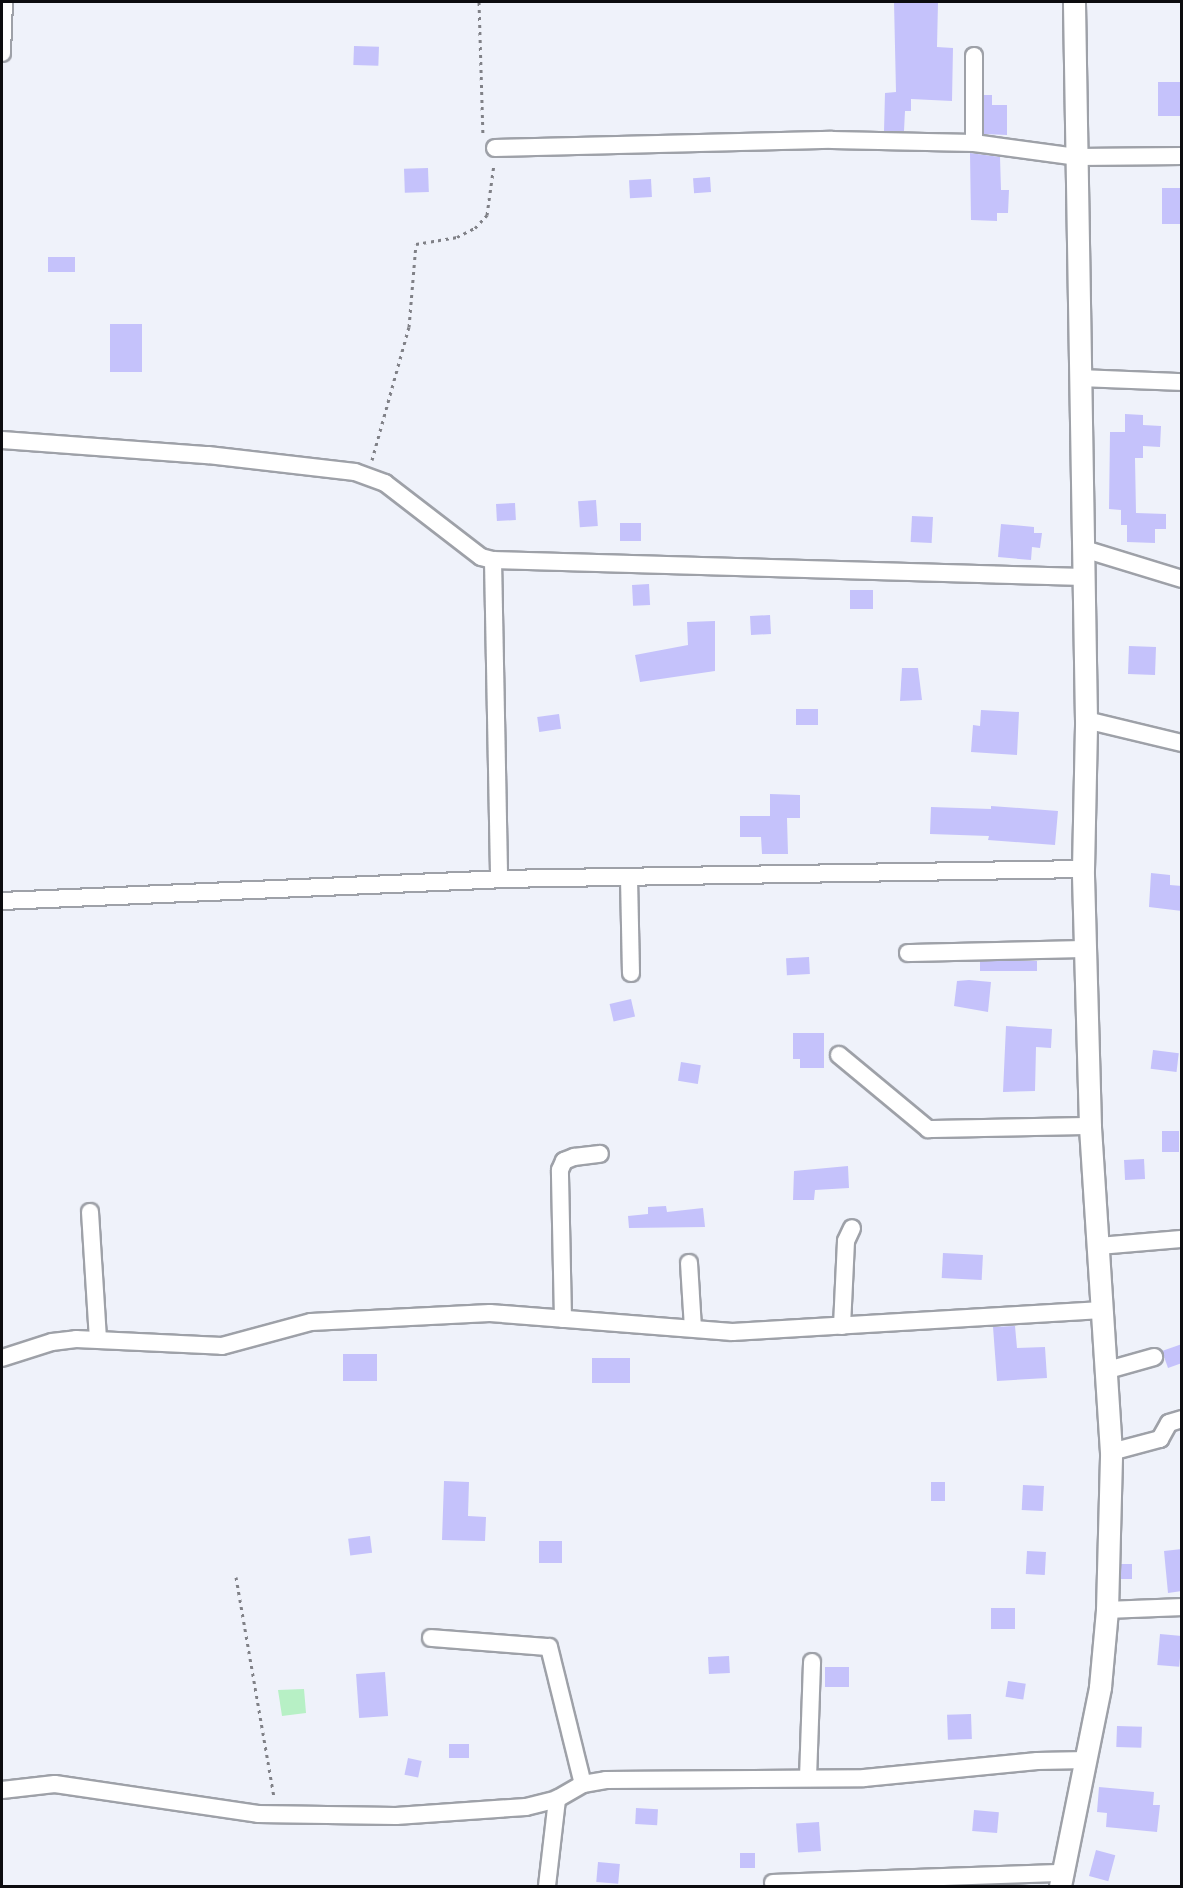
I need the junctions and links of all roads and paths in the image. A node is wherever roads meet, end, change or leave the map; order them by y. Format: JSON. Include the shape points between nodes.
{"nodes":[{"id":1,"x":4,"y":2,"type":"edge"},
{"id":2,"x":479,"y":2,"type":"edge"},
{"id":3,"x":1074,"y":2,"type":"edge"},
{"id":4,"x":2,"y":53,"type":"edge"},
{"id":5,"x":974,"y":56,"type":"dead end"},
{"id":6,"x":974,"y":143,"type":"junction"},
{"id":7,"x":495,"y":147,"type":"junction"},
{"id":8,"x":1182,"y":156,"type":"edge"},
{"id":9,"x":1078,"y":157,"type":"junction"},
{"id":10,"x":1081,"y":378,"type":"junction"},
{"id":11,"x":1182,"y":382,"type":"edge"},
{"id":12,"x":2,"y":440,"type":"edge"},
{"id":13,"x":368,"y":477,"type":"junction"},
{"id":14,"x":1084,"y":549,"type":"junction"},
{"id":15,"x":493,"y":560,"type":"junction"},
{"id":16,"x":1084,"y":577,"type":"junction"},
{"id":17,"x":1182,"y":579,"type":"edge"},
{"id":18,"x":1086,"y":720,"type":"junction"},
{"id":19,"x":1182,"y":743,"type":"edge"},
{"id":20,"x":1083,"y":869,"type":"junction"},
{"id":21,"x":629,"y":878,"type":"junction"},
{"id":22,"x":499,"y":879,"type":"junction"},
{"id":23,"x":2,"y":901,"type":"edge"},
{"id":24,"x":1086,"y":949,"type":"junction"},
{"id":25,"x":908,"y":953,"type":"dead end"},
{"id":26,"x":631,"y":973,"type":"dead end"},
{"id":27,"x":839,"y":1055,"type":"dead end"},
{"id":28,"x":1090,"y":1126,"type":"junction"},
{"id":29,"x":600,"y":1154,"type":"dead end"},
{"id":30,"x":90,"y":1212,"type":"dead end"},
{"id":31,"x":852,"y":1228,"type":"dead end"},
{"id":32,"x":1182,"y":1239,"type":"edge"},
{"id":33,"x":1098,"y":1246,"type":"junction"},
{"id":34,"x":689,"y":1263,"type":"dead end"},
{"id":35,"x":1102,"y":1310,"type":"junction"},
{"id":36,"x":563,"y":1318,"type":"junction"},
{"id":37,"x":842,"y":1326,"type":"junction"},
{"id":38,"x":693,"y":1328,"type":"junction"},
{"id":39,"x":98,"y":1339,"type":"junction"},
{"id":40,"x":1154,"y":1357,"type":"dead end"},
{"id":41,"x":2,"y":1358,"type":"edge"},
{"id":42,"x":1108,"y":1370,"type":"junction"},
{"id":43,"x":1182,"y":1419,"type":"edge"},
{"id":44,"x":1111,"y":1452,"type":"junction"},
{"id":45,"x":236,"y":1577,"type":"dead end"},
{"id":46,"x":1182,"y":1607,"type":"edge"},
{"id":47,"x":1107,"y":1610,"type":"junction"},
{"id":48,"x":431,"y":1638,"type":"dead end"},
{"id":49,"x":812,"y":1662,"type":"dead end"},
{"id":50,"x":1087,"y":1760,"type":"junction"},
{"id":51,"x":808,"y":1778,"type":"junction"},
{"id":52,"x":583,"y":1784,"type":"junction"},
{"id":53,"x":2,"y":1790,"type":"edge"},
{"id":54,"x":557,"y":1799,"type":"junction"},
{"id":55,"x":276,"y":1815,"type":"junction"},
{"id":56,"x":1062,"y":1880,"type":"edge"},
{"id":57,"x":773,"y":1883,"type":"dead end"},
{"id":58,"x":547,"y":1887,"type":"edge"}],
"edges":[{"from":1,"to":4,"type":"street"},
{"from":2,"to":7,"type":"path","via":[[482,126],[484,137]]},
{"from":3,"to":9,"type":"street"},
{"from":5,"to":6,"type":"street"},
{"from":6,"to":7,"type":"street","via":[[832,140]]},
{"from":6,"to":9,"type":"street"},
{"from":7,"to":13,"type":"path","via":[[487,215],[475,228],[457,237],[416,244],[409,327]]},
{"from":8,"to":9,"type":"street"},
{"from":9,"to":10,"type":"street"},
{"from":10,"to":11,"type":"street"},
{"from":10,"to":14,"type":"street"},
{"from":12,"to":13,"type":"street","via":[[207,455],[355,472]]},
{"from":13,"to":15,"type":"street","via":[[385,483],[481,557]]},
{"from":14,"to":16,"type":"street"},
{"from":14,"to":17,"type":"street"},
{"from":15,"to":16,"type":"street"},
{"from":15,"to":22,"type":"street"},
{"from":16,"to":18,"type":"street"},
{"from":18,"to":19,"type":"street"},
{"from":18,"to":20,"type":"street"},
{"from":20,"to":21,"type":"street"},
{"from":20,"to":24,"type":"street"},
{"from":21,"to":22,"type":"street"},
{"from":21,"to":26,"type":"street"},
{"from":22,"to":23,"type":"street"},
{"from":24,"to":25,"type":"street"},
{"from":24,"to":28,"type":"street"},
{"from":27,"to":28,"type":"street","via":[[928,1129]]},
{"from":28,"to":33,"type":"street"},
{"from":29,"to":36,"type":"street","via":[[574,1156],[564,1161],[560,1170]]},
{"from":30,"to":39,"type":"street"},
{"from":31,"to":37,"type":"street","via":[[846,1241]]},
{"from":32,"to":33,"type":"street"},
{"from":33,"to":35,"type":"street"},
{"from":34,"to":38,"type":"street"},
{"from":35,"to":37,"type":"street"},
{"from":35,"to":42,"type":"street"},
{"from":36,"to":38,"type":"street"},
{"from":36,"to":39,"type":"street","via":[[490,1313],[311,1322],[222,1346]]},
{"from":37,"to":38,"type":"street","via":[[732,1332]]},
{"from":39,"to":41,"type":"street","via":[[52,1342]]},
{"from":40,"to":42,"type":"street"},
{"from":42,"to":44,"type":"street"},
{"from":43,"to":44,"type":"street","via":[[1169,1423],[1160,1439]]},
{"from":44,"to":47,"type":"street"},
{"from":45,"to":55,"type":"path"},
{"from":46,"to":47,"type":"street"},
{"from":47,"to":50,"type":"street","via":[[1100,1687]]},
{"from":48,"to":52,"type":"street","via":[[549,1647]]},
{"from":49,"to":51,"type":"street"},
{"from":50,"to":51,"type":"street","via":[[1037,1761],[864,1778]]},
{"from":50,"to":56,"type":"street"},
{"from":51,"to":52,"type":"street","via":[[606,1780]]},
{"from":52,"to":54,"type":"street"},
{"from":53,"to":55,"type":"street","via":[[55,1784]]},
{"from":54,"to":55,"type":"street","via":[[526,1807],[396,1816]]},
{"from":54,"to":58,"type":"street"},
{"from":56,"to":57,"type":"street"}]}
